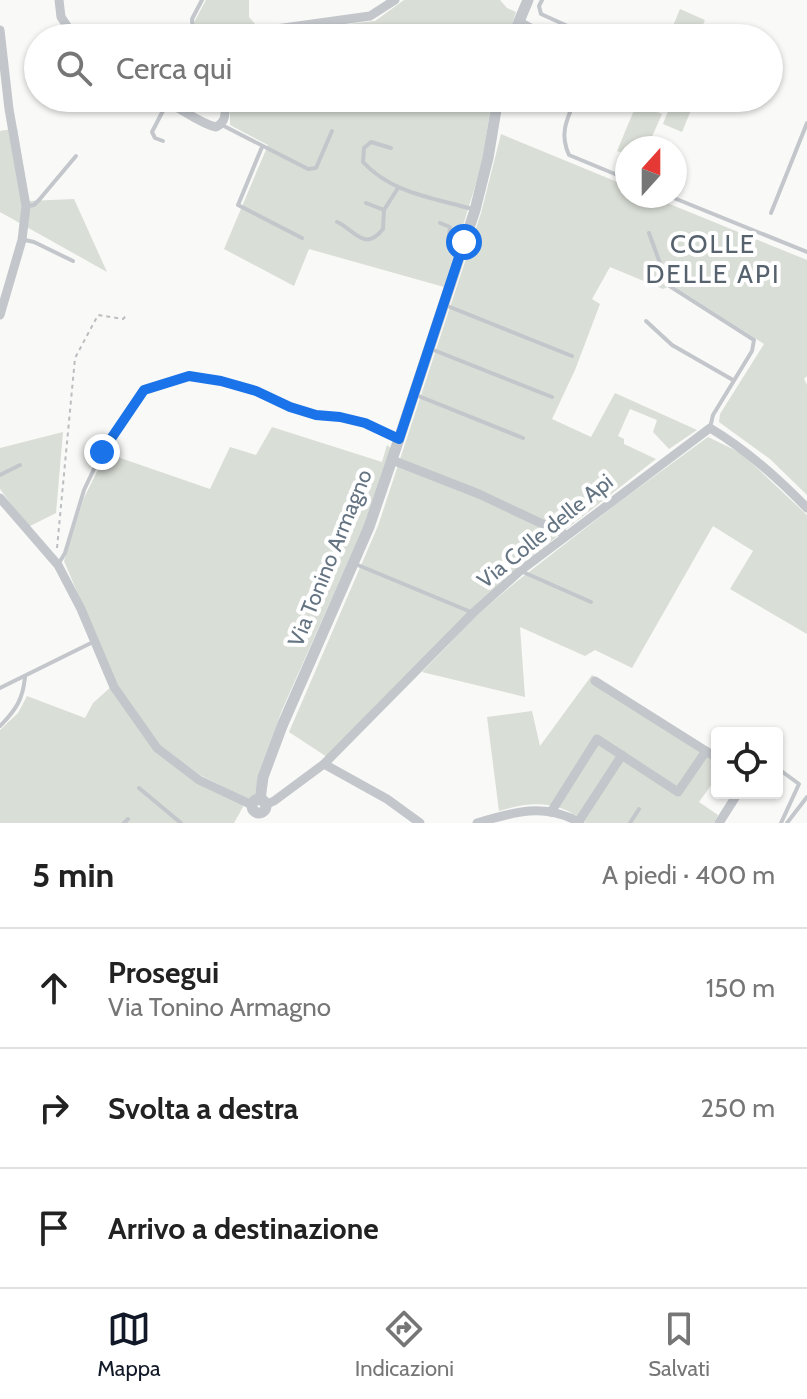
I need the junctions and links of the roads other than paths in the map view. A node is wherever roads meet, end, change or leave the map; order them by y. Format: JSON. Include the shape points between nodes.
{"nodes":[{"id":1,"x":59,"y":0,"type":"edge"},
{"id":2,"x":202,"y":0,"type":"edge"},
{"id":3,"x":395,"y":0,"type":"edge"},
{"id":4,"x":528,"y":0,"type":"edge"},
{"id":5,"x":542,"y":0,"type":"edge"},
{"id":6,"x":519,"y":19,"type":"junction"},
{"id":7,"x":66,"y":24,"type":"edge"},
{"id":8,"x":192,"y":24,"type":"edge"},
{"id":9,"x":312,"y":24,"type":"edge"},
{"id":10,"x":517,"y":24,"type":"edge"},
{"id":11,"x":528,"y":24,"type":"edge"},
{"id":12,"x":563,"y":24,"type":"edge"},
{"id":13,"x":0,"y":30,"type":"edge"},
{"id":14,"x":162,"y":112,"type":"edge"},
{"id":15,"x":185,"y":112,"type":"edge"},
{"id":16,"x":225,"y":112,"type":"edge"},
{"id":17,"x":496,"y":112,"type":"edge"},
{"id":18,"x":571,"y":112,"type":"edge"},
{"id":19,"x":807,"y":123,"type":"edge"},
{"id":20,"x":222,"y":125,"type":"junction"},
{"id":21,"x":332,"y":131,"type":"dead end"},
{"id":22,"x":163,"y":141,"type":"dead end"},
{"id":23,"x":262,"y":147,"type":"junction"},
{"id":24,"x":391,"y":148,"type":"dead end"},
{"id":25,"x":76,"y":156,"type":"dead end"},
{"id":26,"x":615,"y":174,"type":"edge"},
{"id":27,"x":398,"y":188,"type":"junction"},
{"id":28,"x":366,"y":203,"type":"dead end"},
{"id":29,"x":687,"y":203,"type":"edge"},
{"id":30,"x":26,"y":206,"type":"junction"},
{"id":31,"x":384,"y":210,"type":"junction"},
{"id":32,"x":475,"y":210,"type":"junction"},
{"id":33,"x":771,"y":213,"type":"dead end"},
{"id":34,"x":337,"y":222,"type":"dead end"},
{"id":35,"x":440,"y":223,"type":"dead end"},
{"id":36,"x":649,"y":233,"type":"dead end"},
{"id":37,"x":302,"y":238,"type":"dead end"},
{"id":38,"x":22,"y":240,"type":"junction"},
{"id":39,"x":464,"y":242,"type":"junction"},
{"id":40,"x":807,"y":252,"type":"edge"},
{"id":41,"x":73,"y":261,"type":"dead end"},
{"id":42,"x":443,"y":305,"type":"junction"},
{"id":43,"x":0,"y":315,"type":"edge"},
{"id":44,"x":646,"y":321,"type":"dead end"},
{"id":45,"x":428,"y":349,"type":"junction"},
{"id":46,"x":572,"y":356,"type":"dead end"},
{"id":47,"x":733,"y":380,"type":"junction"},
{"id":48,"x":256,"y":391,"type":"road end"},
{"id":49,"x":413,"y":395,"type":"junction"},
{"id":50,"x":552,"y":397,"type":"dead end"},
{"id":51,"x":290,"y":407,"type":"road end"},
{"id":52,"x":710,"y":428,"type":"junction"},
{"id":53,"x":523,"y":438,"type":"dead end"},
{"id":54,"x":399,"y":439,"type":"junction"},
{"id":55,"x":392,"y":460,"type":"junction"},
{"id":56,"x":20,"y":465,"type":"dead end"},
{"id":57,"x":0,"y":475,"type":"edge"},
{"id":58,"x":0,"y":498,"type":"edge"},
{"id":59,"x":807,"y":508,"type":"edge"},
{"id":60,"x":566,"y":535,"type":"junction"},
{"id":61,"x":352,"y":563,"type":"junction"},
{"id":62,"x":58,"y":565,"type":"junction"},
{"id":63,"x":520,"y":571,"type":"junction"},
{"id":64,"x":591,"y":602,"type":"dead end"},
{"id":65,"x":473,"y":613,"type":"junction"},
{"id":66,"x":95,"y":641,"type":"junction"},
{"id":67,"x":25,"y":676,"type":"junction"},
{"id":68,"x":595,"y":681,"type":"dead end"},
{"id":69,"x":0,"y":688,"type":"edge"},
{"id":70,"x":0,"y":726,"type":"edge"},
{"id":71,"x":706,"y":751,"type":"junction"},
{"id":72,"x":711,"y":754,"type":"edge"},
{"id":73,"x":622,"y":755,"type":"junction"},
{"id":74,"x":324,"y":764,"type":"junction"},
{"id":75,"x":783,"y":772,"type":"edge"},
{"id":76,"x":139,"y":788,"type":"dead end"},
{"id":77,"x":807,"y":797,"type":"edge"},
{"id":78,"x":734,"y":799,"type":"edge"},
{"id":79,"x":258,"y":805,"type":"junction"},
{"id":80,"x":639,"y":809,"type":"dead end"},
{"id":81,"x":551,"y":812,"type":"junction"},
{"id":82,"x":580,"y":822,"type":"edge"},
{"id":83,"x":181,"y":823,"type":"edge"},
{"id":84,"x":245,"y":823,"type":"edge"},
{"id":85,"x":420,"y":823,"type":"edge"},
{"id":86,"x":477,"y":823,"type":"edge"},
{"id":87,"x":630,"y":823,"type":"edge"},
{"id":88,"x":719,"y":823,"type":"edge"},
{"id":89,"x":784,"y":823,"type":"edge"}],
"edges":[{"from":1,"to":7,"type":"street"},
{"from":2,"to":8,"type":"lane"},
{"from":3,"to":9,"type":"street","via":[[370,16]]},
{"from":4,"to":6,"type":"street"},
{"from":5,"to":12,"type":"lane","via":[[541,14]]},
{"from":6,"to":10,"type":"street"},
{"from":6,"to":11,"type":"lane"},
{"from":13,"to":30,"type":"street"},
{"from":14,"to":22,"type":"lane","via":[[152,132]]},
{"from":15,"to":20,"type":"street","via":[[205,125]]},
{"from":16,"to":20,"type":"street"},
{"from":17,"to":32,"type":"street","name":"Via Tonino Armagno"},
{"from":18,"to":26,"type":"lane","via":[[564,131],[569,155]]},
{"from":19,"to":33,"type":"lane"},
{"from":20,"to":23,"type":"lane"},
{"from":21,"to":23,"type":"lane","via":[[316,168]]},
{"from":23,"to":37,"type":"lane","via":[[238,205]]},
{"from":24,"to":27,"type":"lane","via":[[371,142],[364,148],[363,162]]},
{"from":25,"to":30,"type":"lane","via":[[34,205]]},
{"from":27,"to":31,"type":"lane"},
{"from":27,"to":32,"type":"lane"},
{"from":28,"to":31,"type":"lane"},
{"from":29,"to":40,"type":"lane"},
{"from":30,"to":38,"type":"street"},
{"from":31,"to":34,"type":"lane","via":[[383,229],[375,237],[356,237]]},
{"from":32,"to":39,"type":"street","name":"Via Tonino Armagno"},
{"from":35,"to":39,"type":"lane","via":[[450,227],[449,237]]},
{"from":36,"to":47,"type":"lane","via":[[668,285],[754,340]]},
{"from":38,"to":41,"type":"lane"},
{"from":38,"to":43,"type":"street"},
{"from":39,"to":42,"type":"street","name":"Via Tonino Armagno"},
{"from":42,"to":45,"type":"street","name":"Via Tonino Armagno"},
{"from":42,"to":46,"type":"lane"},
{"from":44,"to":47,"type":"lane","via":[[672,345]]},
{"from":45,"to":49,"type":"street","name":"Via Tonino Armagno"},
{"from":45,"to":50,"type":"lane"},
{"from":47,"to":52,"type":"lane"},
{"from":48,"to":62,"type":"lane","via":[[189,376],[144,390],[102,452]]},
{"from":49,"to":53,"type":"lane"},
{"from":49,"to":54,"type":"street","name":"Via Tonino Armagno"},
{"from":51,"to":54,"type":"lane","via":[[365,423]]},
{"from":52,"to":59,"type":"street","via":[[770,470]]},
{"from":52,"to":60,"type":"street","name":"Via Colle delle Api"},
{"from":54,"to":55,"type":"street","name":"Via Tonino Armagno"},
{"from":55,"to":60,"type":"street"},
{"from":55,"to":61,"type":"street","name":"Via Tonino Armagno"},
{"from":56,"to":57,"type":"lane"},
{"from":58,"to":62,"type":"street"},
{"from":60,"to":63,"type":"street","name":"Via Colle delle Api"},
{"from":61,"to":65,"type":"lane"},
{"from":61,"to":79,"type":"street","name":"Via Tonino Armagno","via":[[282,726]]},
{"from":62,"to":66,"type":"street"},
{"from":63,"to":64,"type":"lane"},
{"from":63,"to":65,"type":"street","name":"Via Colle delle Api"},
{"from":65,"to":74,"type":"street","name":"Via Colle delle Api"},
{"from":66,"to":67,"type":"lane"},
{"from":66,"to":79,"type":"street","via":[[114,687],[157,748],[199,780]]},
{"from":67,"to":69,"type":"lane"},
{"from":67,"to":70,"type":"lane","via":[[16,710]]},
{"from":68,"to":71,"type":"street"},
{"from":71,"to":72,"type":"street"},
{"from":71,"to":73,"type":"street","via":[[678,792]]},
{"from":73,"to":81,"type":"street","via":[[597,739]]},
{"from":73,"to":82,"type":"street"},
{"from":74,"to":79,"type":"street","name":"Via Colle delle Api","via":[[274,801]]},
{"from":74,"to":85,"type":"street"},
{"from":75,"to":89,"type":"lane","via":[[799,784]]},
{"from":76,"to":83,"type":"lane"},
{"from":77,"to":89,"type":"lane"},
{"from":78,"to":88,"type":"street"},
{"from":79,"to":84,"type":"street"},
{"from":80,"to":87,"type":"lane"},
{"from":81,"to":82,"type":"street"},
{"from":81,"to":86,"type":"street","via":[[524,810]]}]}
